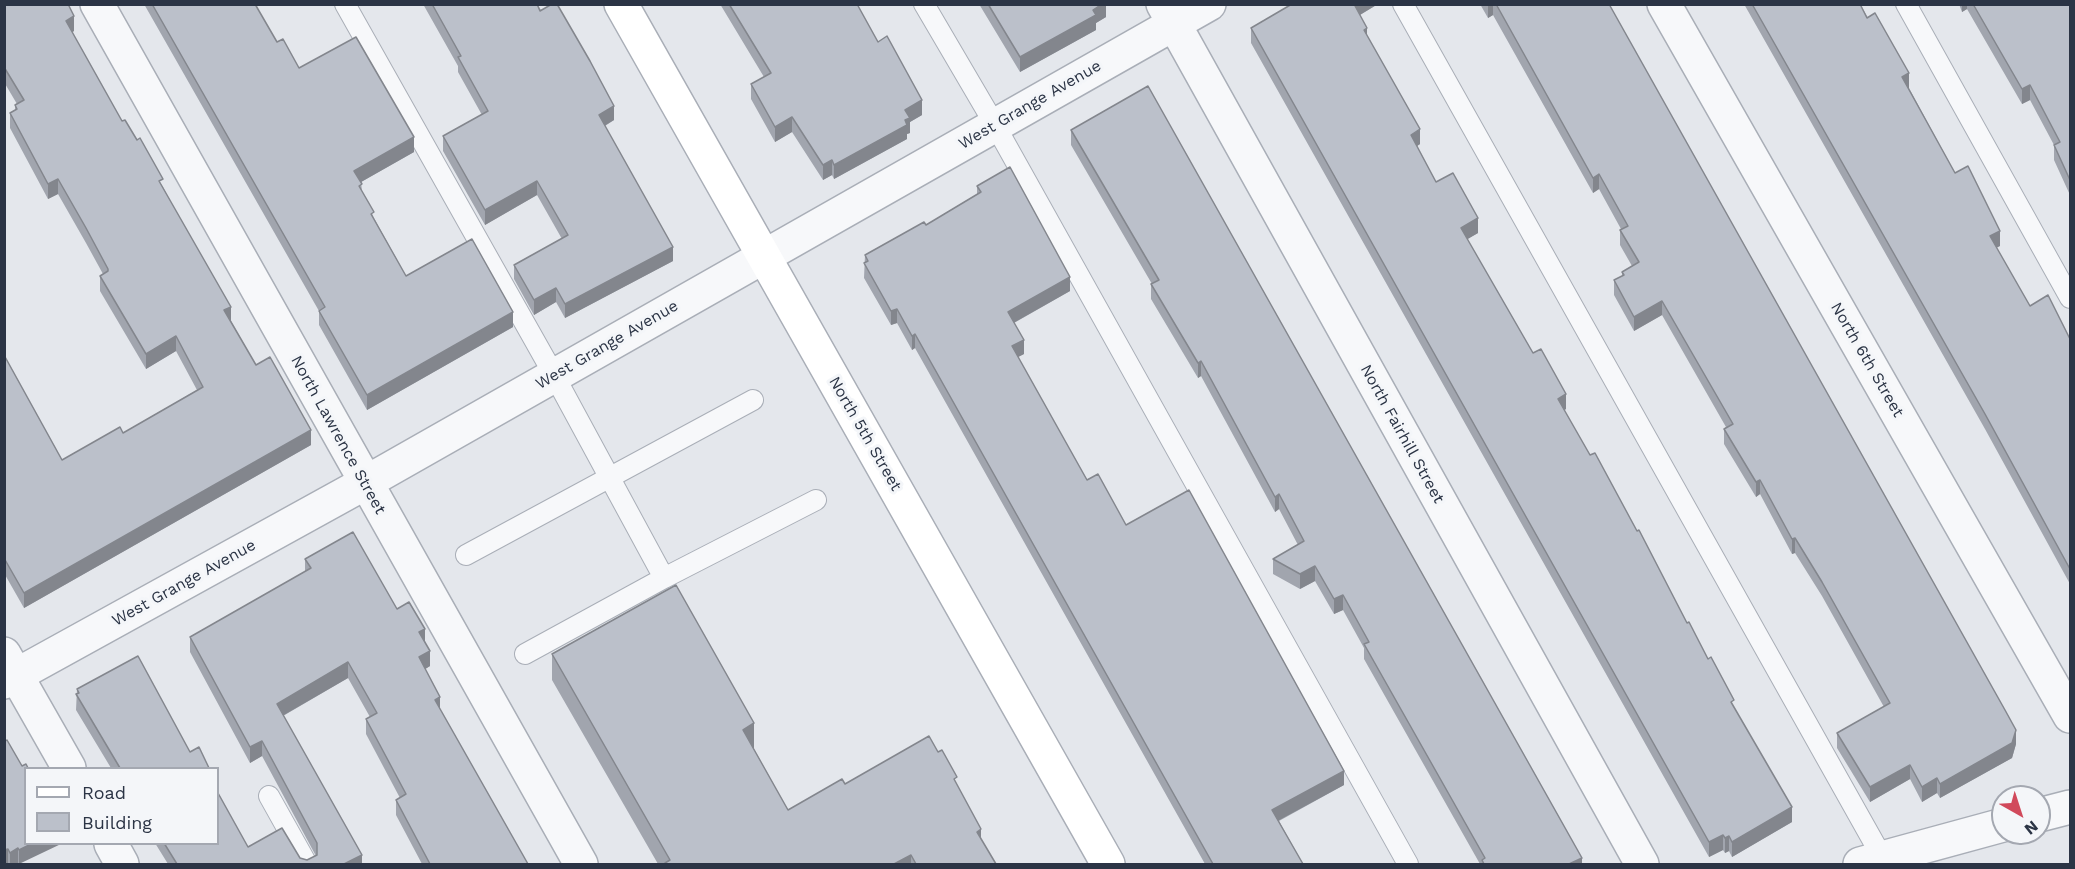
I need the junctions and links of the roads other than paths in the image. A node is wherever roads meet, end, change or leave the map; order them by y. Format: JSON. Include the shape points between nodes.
{"nodes":[{"id":1,"x":97,"y":4,"type":"edge"},
{"id":2,"x":345,"y":4,"type":"edge"},
{"id":3,"x":621,"y":4,"type":"edge"},
{"id":4,"x":924,"y":4,"type":"edge"},
{"id":5,"x":1209,"y":4,"type":"edge"},
{"id":6,"x":1403,"y":4,"type":"edge"},
{"id":7,"x":1664,"y":4,"type":"edge"},
{"id":8,"x":1906,"y":4,"type":"edge"},
{"id":9,"x":1168,"y":14,"type":"edge"},
{"id":10,"x":995,"y":125,"type":"junction"},
{"id":11,"x":764,"y":256,"type":"junction"},
{"id":12,"x":2070,"y":298,"type":"edge"},
{"id":13,"x":554,"y":375,"type":"junction"},
{"id":14,"x":753,"y":400,"type":"dead end"},
{"id":15,"x":609,"y":478,"type":"junction"},
{"id":16,"x":365,"y":483,"type":"junction"},
{"id":17,"x":816,"y":501,"type":"dead end"},
{"id":18,"x":466,"y":555,"type":"dead end"},
{"id":19,"x":664,"y":578,"type":"junction"},
{"id":20,"x":525,"y":654,"type":"dead end"},
{"id":21,"x":8,"y":670,"type":"edge"},
{"id":22,"x":2070,"y":716,"type":"edge"},
{"id":23,"x":68,"y":767,"type":"edge"},
{"id":24,"x":269,"y":796,"type":"dead end"},
{"id":25,"x":2070,"y":807,"type":"edge"},
{"id":26,"x":2051,"y":812,"type":"edge"},
{"id":27,"x":1991,"y":828,"type":"edge"},
{"id":28,"x":112,"y":845,"type":"edge"},
{"id":29,"x":1871,"y":861,"type":"edge"},
{"id":30,"x":122,"y":864,"type":"edge"},
{"id":31,"x":307,"y":864,"type":"edge"},
{"id":32,"x":581,"y":864,"type":"edge"},
{"id":33,"x":1108,"y":864,"type":"edge"},
{"id":34,"x":1408,"y":864,"type":"edge"},
{"id":35,"x":1641,"y":864,"type":"edge"}],
"edges":[{"from":1,"to":16,"type":"street","name":"North Lawrence Street"},
{"from":2,"to":13,"type":"lane"},
{"from":3,"to":11,"type":"street","name":"North 5th Street"},
{"from":4,"to":10,"type":"lane"},
{"from":5,"to":9,"type":"street","name":"West Grange Avenue"},
{"from":6,"to":29,"type":"lane"},
{"from":7,"to":22,"type":"street","name":"North 6th Street"},
{"from":8,"to":12,"type":"lane"},
{"from":9,"to":10,"type":"street","name":"West Grange Avenue"},
{"from":9,"to":35,"type":"street","name":"North Fairhill Street"},
{"from":10,"to":11,"type":"street","name":"West Grange Avenue"},
{"from":10,"to":34,"type":"lane"},
{"from":11,"to":13,"type":"street","name":"West Grange Avenue"},
{"from":11,"to":33,"type":"street","name":"North 5th Street"},
{"from":13,"to":15,"type":"lane"},
{"from":13,"to":16,"type":"street","name":"West Grange Avenue"},
{"from":14,"to":15,"type":"lane"},
{"from":15,"to":18,"type":"lane"},
{"from":15,"to":19,"type":"lane"},
{"from":16,"to":21,"type":"street","name":"West Grange Avenue"},
{"from":16,"to":32,"type":"street","name":"North Lawrence Street"},
{"from":17,"to":19,"type":"lane"},
{"from":19,"to":20,"type":"lane"},
{"from":21,"to":23,"type":"street"},
{"from":24,"to":31,"type":"lane"},
{"from":25,"to":26,"type":"street"},
{"from":27,"to":29,"type":"street"},
{"from":28,"to":30,"type":"street"}]}
